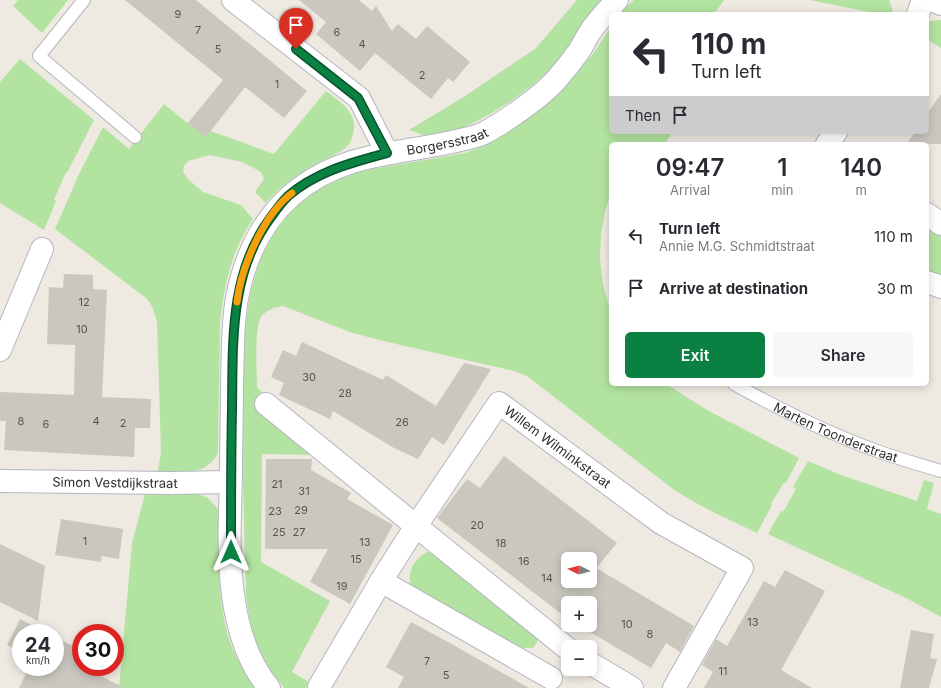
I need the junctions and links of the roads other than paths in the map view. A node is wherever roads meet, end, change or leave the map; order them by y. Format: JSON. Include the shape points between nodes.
{"nodes":[{"id":1,"x":84,"y":0,"type":"edge"},
{"id":2,"x":233,"y":0,"type":"edge"},
{"id":3,"x":617,"y":0,"type":"edge"},
{"id":4,"x":923,"y":0,"type":"edge"},
{"id":5,"x":932,"y":0,"type":"edge"},
{"id":6,"x":941,"y":4,"type":"edge"},
{"id":7,"x":919,"y":12,"type":"edge"},
{"id":8,"x":135,"y":137,"type":"dead end"},
{"id":9,"x":387,"y":153,"type":"junction"},
{"id":10,"x":929,"y":215,"type":"edge"},
{"id":11,"x":941,"y":224,"type":"edge"},
{"id":12,"x":42,"y":249,"type":"dead end"},
{"id":13,"x":929,"y":283,"type":"edge"},
{"id":14,"x":941,"y":287,"type":"edge"},
{"id":15,"x":0,"y":350,"type":"edge"},
{"id":16,"x":738,"y":386,"type":"edge"},
{"id":17,"x":266,"y":404,"type":"dead end"},
{"id":18,"x":941,"y":471,"type":"edge"},
{"id":19,"x":0,"y":481,"type":"edge"},
{"id":20,"x":230,"y":482,"type":"junction"},
{"id":21,"x":416,"y":526,"type":"junction"},
{"id":22,"x":381,"y":581,"type":"junction"},
{"id":23,"x":561,"y":644,"type":"edge"},
{"id":24,"x":561,"y":662,"type":"edge"},
{"id":25,"x":597,"y":667,"type":"edge"},
{"id":26,"x":548,"y":683,"type":"edge"},
{"id":27,"x":319,"y":687,"type":"edge"},
{"id":28,"x":269,"y":688,"type":"edge"},
{"id":29,"x":632,"y":688,"type":"edge"},
{"id":30,"x":674,"y":688,"type":"edge"}],
"edges":[{"from":1,"to":8,"type":"lane","via":[[38,56]]},
{"from":2,"to":9,"type":"street","via":[[358,98]]},
{"from":3,"to":9,"type":"street","name":"Borgersstraat","via":[[591,30],[577,54],[554,83],[504,121],[481,134],[458,141]]},
{"from":4,"to":7,"type":"street"},
{"from":5,"to":6,"type":"street"},
{"from":9,"to":20,"type":"street","name":"Borgersstraat","via":[[353,161],[328,171],[288,196],[261,231],[247,260],[236,304],[233,334]]},
{"from":10,"to":11,"type":"street"},
{"from":12,"to":15,"type":"street"},
{"from":13,"to":14,"type":"street"},
{"from":16,"to":18,"type":"lane","name":"Marten Toonderstraat","via":[[773,406],[879,452]]},
{"from":17,"to":21,"type":"street"},
{"from":19,"to":20,"type":"street","name":"Simon Vestdijkstraat"},
{"from":20,"to":28,"type":"street","name":"Borgersstraat","via":[[232,596],[244,644]]},
{"from":21,"to":22,"type":"street","name":"Willem Wilminkstraat"},
{"from":21,"to":23,"type":"street"},
{"from":21,"to":30,"type":"street","name":"Willem Wilminkstraat","via":[[499,403],[661,523],[742,568]]},
{"from":22,"to":26,"type":"street"},
{"from":22,"to":27,"type":"street","name":"Willem Wilminkstraat"},
{"from":24,"to":26,"type":"street"},
{"from":25,"to":29,"type":"street"}]}
